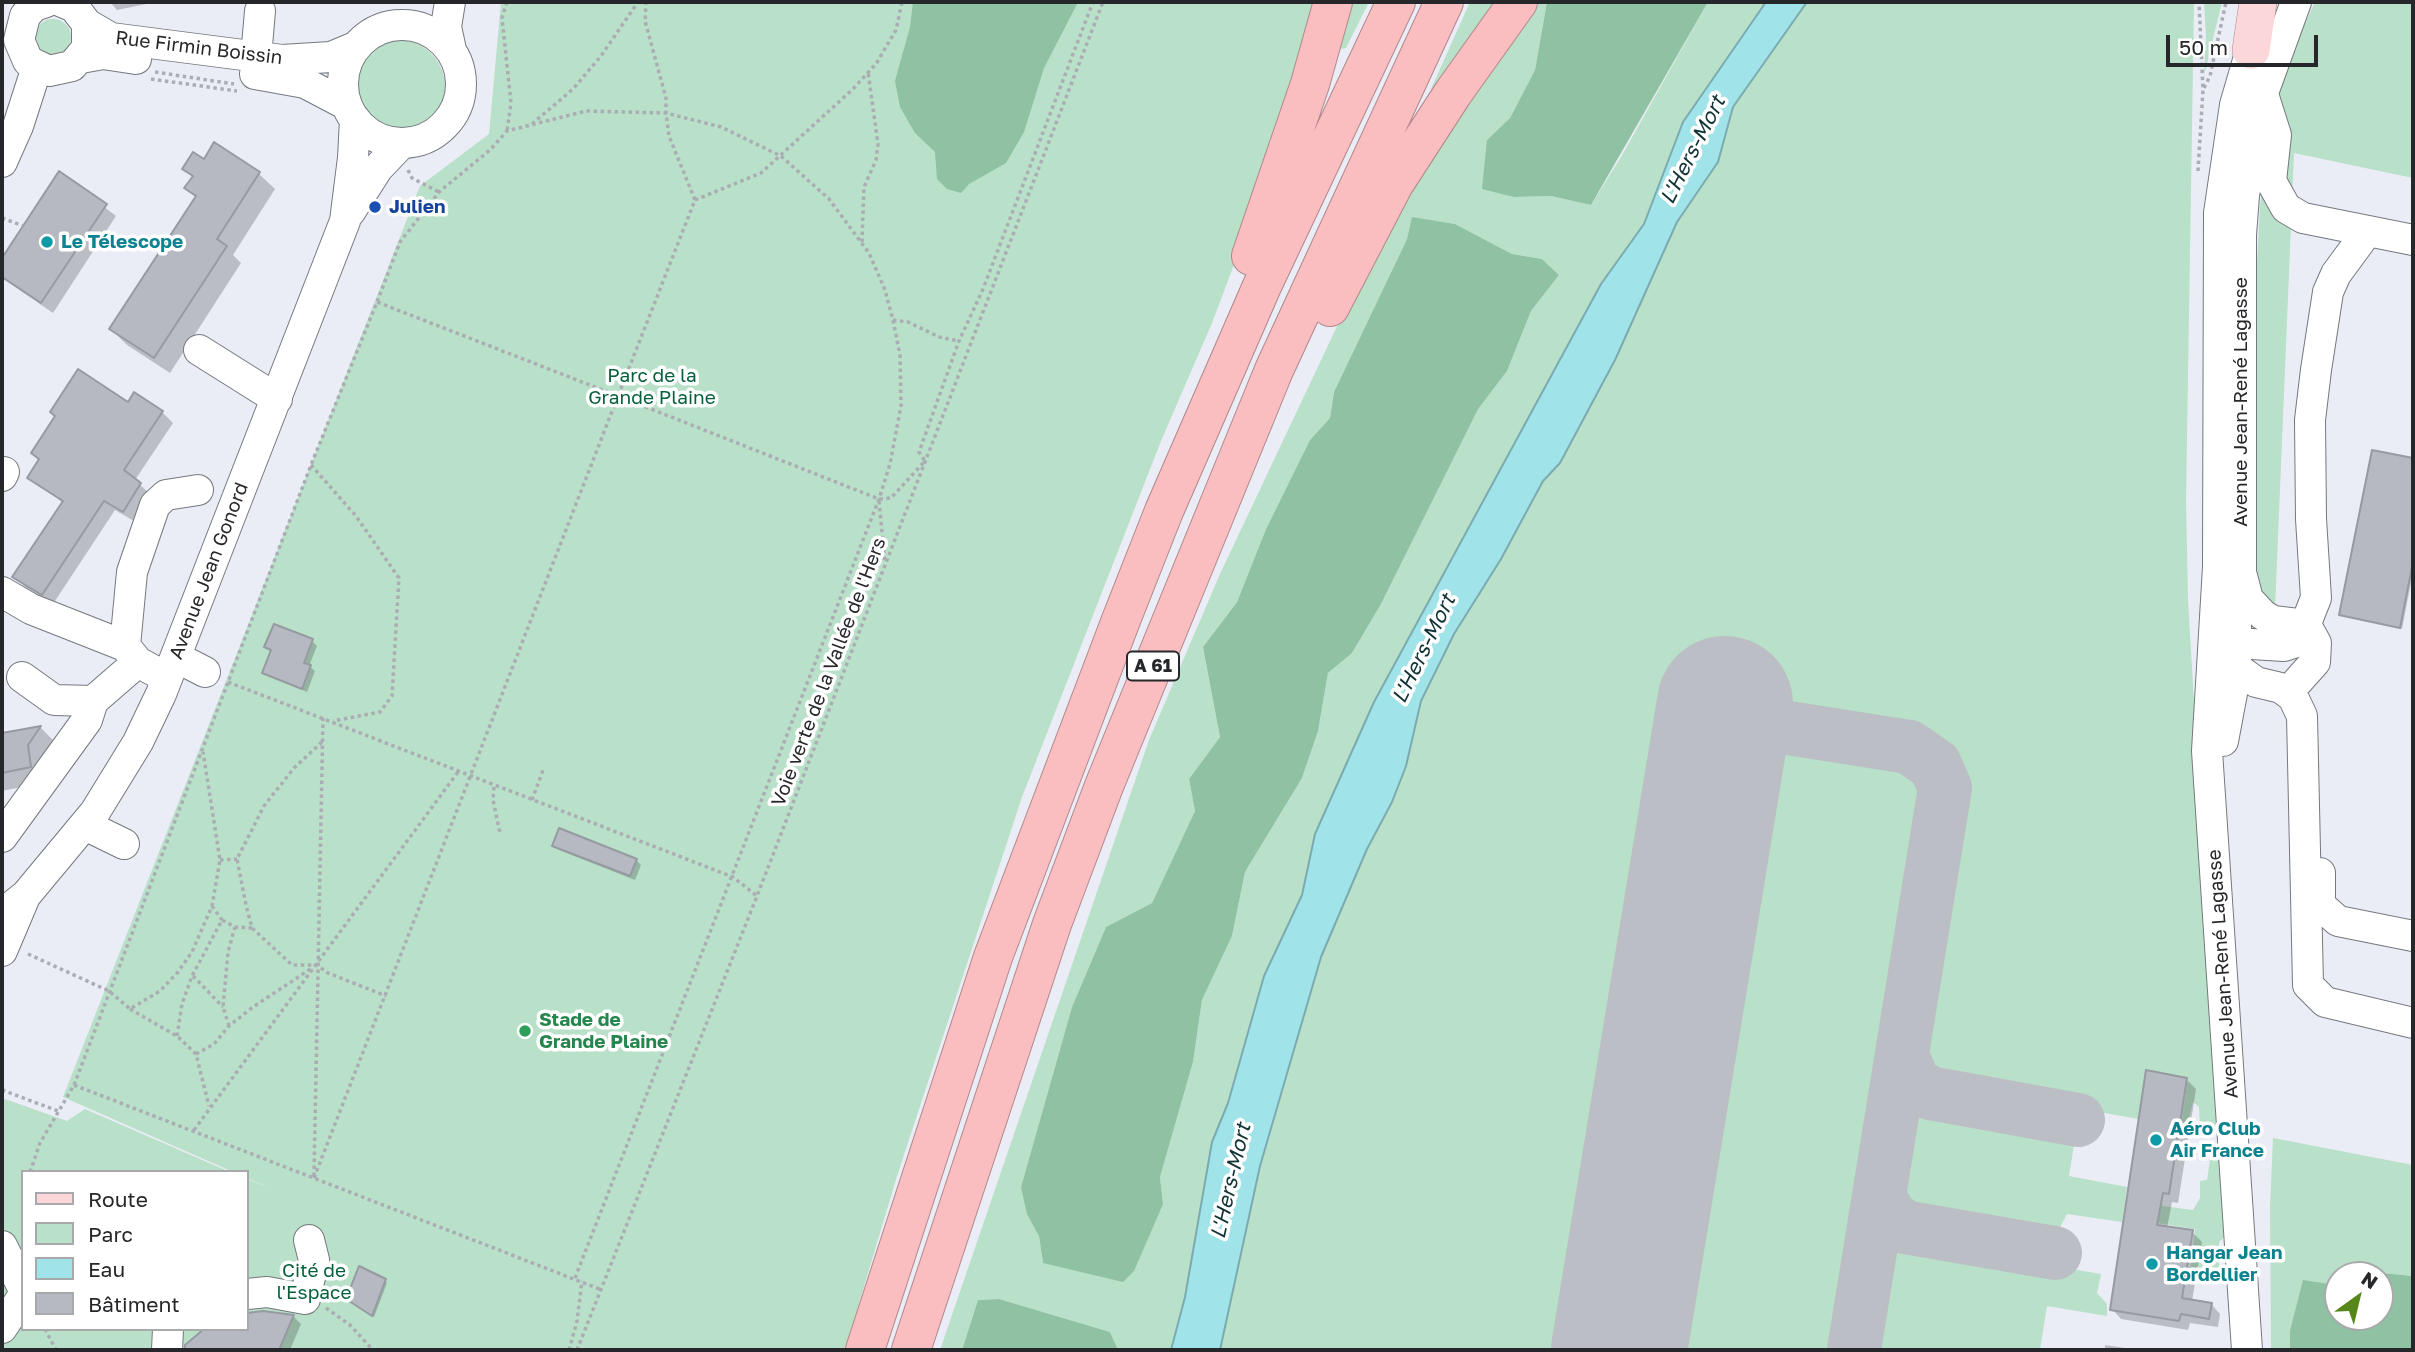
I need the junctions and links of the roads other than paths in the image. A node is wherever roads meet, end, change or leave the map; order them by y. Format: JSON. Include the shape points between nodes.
{"nodes":[{"id":1,"x":428,"y":2,"type":"edge"},
{"id":2,"x":450,"y":2,"type":"edge"},
{"id":3,"x":1332,"y":2,"type":"edge"},
{"id":4,"x":1396,"y":2,"type":"edge"},
{"id":5,"x":1444,"y":2,"type":"edge"},
{"id":6,"x":1518,"y":2,"type":"edge"},
{"id":7,"x":2258,"y":2,"type":"edge"},
{"id":8,"x":2274,"y":2,"type":"edge"},
{"id":9,"x":2296,"y":2,"type":"edge"},
{"id":10,"x":53,"y":10,"type":"edge"},
{"id":11,"x":260,"y":11,"type":"dead end"},
{"id":12,"x":401,"y":24,"type":"junction"},
{"id":13,"x":355,"y":47,"type":"junction"},
{"id":14,"x":451,"y":50,"type":"junction"},
{"id":15,"x":2251,"y":50,"type":"junction"},
{"id":16,"x":20,"y":54,"type":"edge"},
{"id":17,"x":256,"y":57,"type":"junction"},
{"id":18,"x":82,"y":58,"type":"junction"},
{"id":19,"x":2263,"y":93,"type":"junction"},
{"id":20,"x":351,"y":112,"type":"junction"},
{"id":21,"x":400,"y":156,"type":"junction"},
{"id":22,"x":2,"y":162,"type":"edge"},
{"id":23,"x":345,"y":221,"type":"junction"},
{"id":24,"x":2362,"y":230,"type":"junction"},
{"id":25,"x":2413,"y":240,"type":"edge"},
{"id":26,"x":199,"y":350,"type":"dead end"},
{"id":27,"x":1264,"y":394,"type":"junction"},
{"id":28,"x":277,"y":399,"type":"junction"},
{"id":29,"x":198,"y":490,"type":"dead end"},
{"id":30,"x":1164,"y":511,"type":"junction"},
{"id":31,"x":2241,"y":572,"type":"junction"},
{"id":32,"x":2,"y":592,"type":"edge"},
{"id":33,"x":2306,"y":625,"type":"junction"},
{"id":34,"x":132,"y":654,"type":"junction"},
{"id":35,"x":2232,"y":664,"type":"junction"},
{"id":36,"x":172,"y":667,"type":"junction"},
{"id":37,"x":22,"y":677,"type":"dead end"},
{"id":38,"x":217,"y":677,"type":"road end"},
{"id":39,"x":2298,"y":681,"type":"junction"},
{"id":40,"x":93,"y":701,"type":"junction"},
{"id":41,"x":85,"y":825,"type":"junction"},
{"id":42,"x":2,"y":837,"type":"edge"},
{"id":43,"x":124,"y":844,"type":"dead end"},
{"id":44,"x":3,"y":935,"type":"edge"},
{"id":45,"x":2413,"y":936,"type":"edge"},
{"id":46,"x":2413,"y":1023,"type":"edge"},
{"id":47,"x":309,"y":1240,"type":"dead end"},
{"id":48,"x":2,"y":1246,"type":"edge"},
{"id":49,"x":21,"y":1284,"type":"edge"},
{"id":50,"x":248,"y":1294,"type":"edge"},
{"id":51,"x":21,"y":1299,"type":"edge"},
{"id":52,"x":2,"y":1328,"type":"edge"},
{"id":53,"x":168,"y":1331,"type":"edge"},
{"id":54,"x":167,"y":1350,"type":"edge"},
{"id":55,"x":864,"y":1350,"type":"edge"},
{"id":56,"x":911,"y":1350,"type":"edge"},
{"id":57,"x":2247,"y":1350,"type":"edge"}],
"edges":[{"from":1,"to":12,"type":"street"},
{"from":2,"to":14,"type":"street","name":"Avenue Jean Gonord","via":[[446,27]]},
{"from":3,"to":30,"type":"highway","via":[[1282,172],[1228,312]]},
{"from":4,"to":30,"type":"highway","number":"A 61","via":[[1262,286]]},
{"from":5,"to":27,"type":"highway","number":"A 61"},
{"from":6,"to":27,"type":"highway","via":[[1394,184],[1296,379]]},
{"from":7,"to":15,"type":"main road"},
{"from":8,"to":15,"type":"street","name":"Avenue Jean-René Lagasse"},
{"from":9,"to":19,"type":"street","name":"Avenue Jean-René Lagasse"},
{"from":10,"to":16,"type":"street","via":[[19,27]]},
{"from":10,"to":17,"type":"street","name":"Rue Firmin Boissin","via":[[111,38]]},
{"from":10,"to":18,"type":"street","via":[[87,48]]},
{"from":11,"to":17,"type":"street"},
{"from":12,"to":13,"type":"street","via":[[376,31]]},
{"from":12,"to":14,"type":"street","via":[[424,29]]},
{"from":13,"to":17,"type":"street","name":"Rue Firmin Boissin","via":[[331,57]]},
{"from":13,"to":20,"type":"street","name":"Avenue Jean Gonord","via":[[343,75]]},
{"from":14,"to":21,"type":"street","name":"Avenue Jean Gonord","via":[[461,74],[455,111],[448,122]]},
{"from":15,"to":35,"type":"street","name":"Avenue Jean-René Lagasse","via":[[2228,139],[2219,213],[2218,567]]},
{"from":16,"to":18,"type":"street","name":"Rue Firmin Boissin","via":[[61,71]]},
{"from":16,"to":22,"type":"street","via":[[18,126]]},
{"from":18,"to":20,"type":"street","name":"Rue Firmin Boissin","via":[[103,54],[281,78],[305,83]]},
{"from":19,"to":24,"type":"street","via":[[2276,135],[2271,181],[2286,208],[2303,218]]},
{"from":19,"to":31,"type":"street","name":"Avenue Jean-René Lagasse","via":[[2250,152],[2241,235]]},
{"from":20,"to":21,"type":"street"},
{"from":20,"to":23,"type":"street","name":"Avenue Jean Gonord","via":[[353,158]]},
{"from":21,"to":23,"type":"street","name":"Avenue Jean Gonord","via":[[378,168]]},
{"from":23,"to":28,"type":"street","name":"Avenue Jean Gonord"},
{"from":24,"to":25,"type":"street"},
{"from":24,"to":33,"type":"street","via":[[2361,240],[2328,292],[2316,370],[2310,420],[2316,598]]},
{"from":26,"to":28,"type":"street"},
{"from":27,"to":56,"type":"highway","number":"A 61","via":[[1052,924]]},
{"from":28,"to":36,"type":"street","name":"Avenue Jean Gonord"},
{"from":29,"to":34,"type":"street","via":[[166,495],[155,505],[132,572]]},
{"from":30,"to":55,"type":"highway","number":"A 61","via":[[993,957]]},
{"from":31,"to":33,"type":"street","via":[[2248,599],[2263,615],[2273,621]]},
{"from":31,"to":35,"type":"street","name":"Avenue Jean-René Lagasse"},
{"from":32,"to":34,"type":"street"},
{"from":33,"to":35,"type":"street","via":[[2299,640]]},
{"from":33,"to":39,"type":"street","via":[[2316,643],[2315,662]]},
{"from":34,"to":36,"type":"street"},
{"from":34,"to":40,"type":"street"},
{"from":35,"to":39,"type":"street","via":[[2281,673]]},
{"from":35,"to":46,"type":"street","via":[[2256,682],[2292,696],[2302,716],[2308,985],[2325,1002]]},
{"from":35,"to":57,"type":"street","name":"Avenue Jean-René Lagasse","via":[[2207,751]]},
{"from":36,"to":38,"type":"street"},
{"from":36,"to":41,"type":"street","name":"Avenue Jean Gonord","via":[[138,743]]},
{"from":37,"to":40,"type":"street","via":[[54,699]]},
{"from":39,"to":45,"type":"street","via":[[2312,699],[2316,716],[2320,905],[2339,921]]},
{"from":40,"to":42,"type":"street","via":[[87,720]]},
{"from":41,"to":43,"type":"street"},
{"from":41,"to":44,"type":"street","name":"Avenue Jean Gonord","via":[[26,895]]},
{"from":47,"to":50,"type":"street","via":[[315,1303],[267,1292]]},
{"from":48,"to":49,"type":"street"},
{"from":51,"to":52,"type":"street"},
{"from":53,"to":54,"type":"street"}]}
